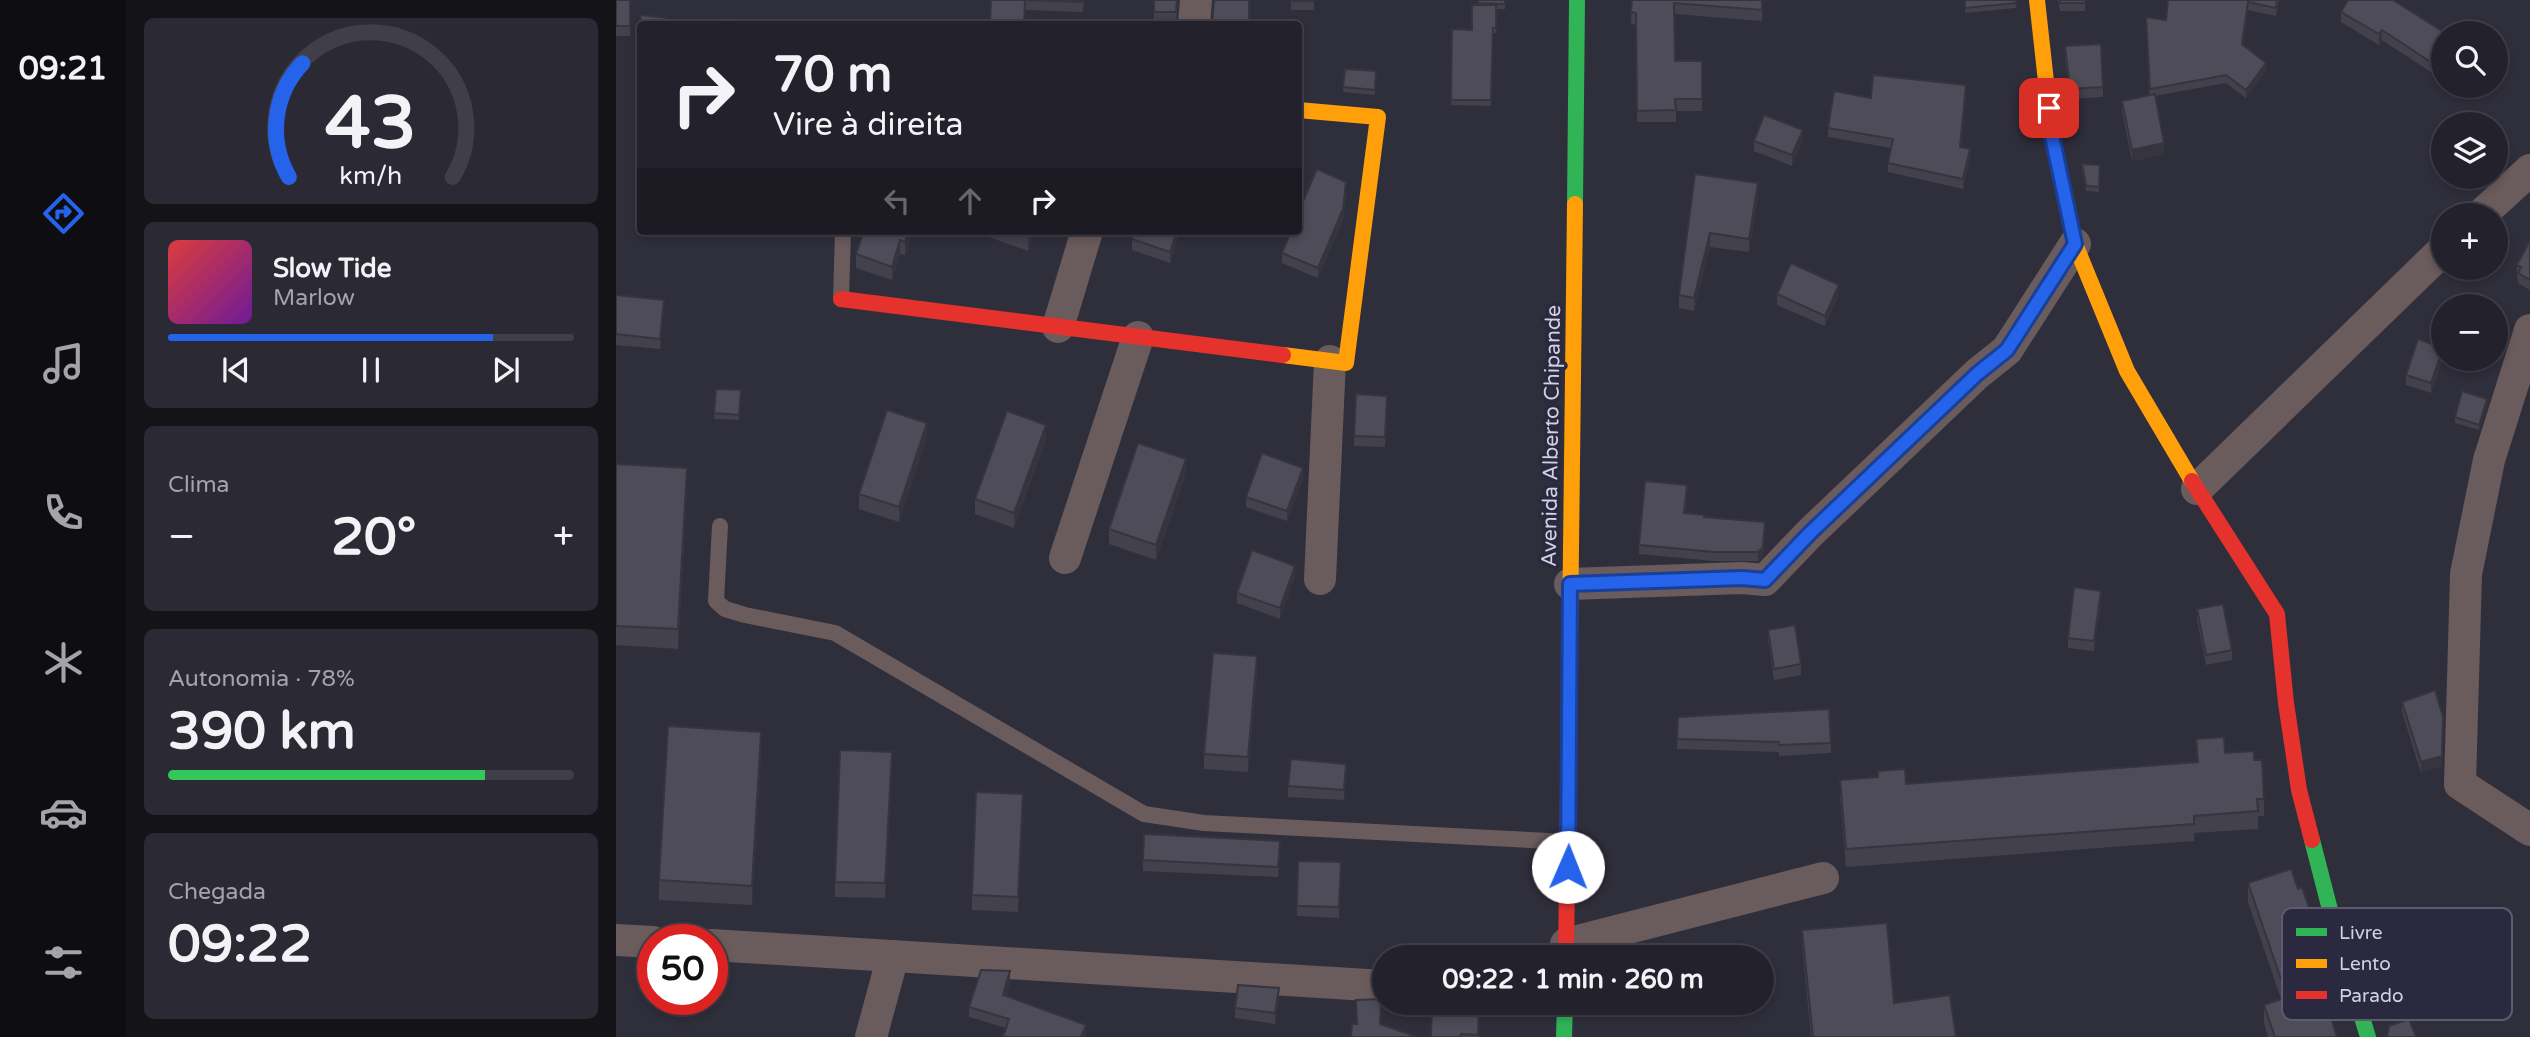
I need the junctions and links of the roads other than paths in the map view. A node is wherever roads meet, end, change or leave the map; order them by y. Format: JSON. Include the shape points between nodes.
{"nodes":[{"id":1,"x":1196,"y":0,"type":"edge"},
{"id":2,"x":1577,"y":0,"type":"edge"},
{"id":3,"x":2038,"y":0,"type":"edge"},
{"id":4,"x":1194,"y":21,"type":"edge"},
{"id":5,"x":1302,"y":110,"type":"edge"},
{"id":6,"x":2530,"y":170,"type":"edge"},
{"id":7,"x":2494,"y":203,"type":"edge"},
{"id":8,"x":843,"y":235,"type":"edge"},
{"id":9,"x":1086,"y":235,"type":"edge"},
{"id":10,"x":2075,"y":244,"type":"junction"},
{"id":11,"x":2431,"y":262,"type":"edge"},
{"id":12,"x":841,"y":299,"type":"joint"},
{"id":13,"x":1058,"y":327,"type":"junction"},
{"id":14,"x":2530,"y":330,"type":"edge"},
{"id":15,"x":1139,"y":337,"type":"junction"},
{"id":16,"x":1330,"y":361,"type":"junction"},
{"id":17,"x":2197,"y":489,"type":"junction"},
{"id":18,"x":720,"y":526,"type":"dead end"},
{"id":19,"x":1065,"y":558,"type":"dead end"},
{"id":20,"x":1320,"y":579,"type":"dead end"},
{"id":21,"x":1570,"y":584,"type":"junction"},
{"id":22,"x":2530,"y":830,"type":"edge"},
{"id":23,"x":1568,"y":842,"type":"junction"},
{"id":24,"x":1823,"y":877,"type":"dead end"},
{"id":25,"x":2329,"y":908,"type":"edge"},
{"id":26,"x":616,"y":940,"type":"edge"},
{"id":27,"x":637,"y":941,"type":"edge"},
{"id":28,"x":1566,"y":945,"type":"edge"},
{"id":29,"x":1587,"y":945,"type":"edge"},
{"id":30,"x":728,"y":946,"type":"edge"},
{"id":31,"x":893,"y":956,"type":"junction"},
{"id":32,"x":1372,"y":985,"type":"edge"},
{"id":33,"x":1565,"y":1015,"type":"edge"},
{"id":34,"x":2363,"y":1020,"type":"edge"},
{"id":35,"x":871,"y":1037,"type":"edge"},
{"id":36,"x":1564,"y":1037,"type":"edge"},
{"id":37,"x":2368,"y":1037,"type":"edge"}],
"edges":[{"from":1,"to":4,"type":"street"},
{"from":2,"to":21,"type":"street","name":"Avenida Alberto Chipande"},
{"from":3,"to":10,"type":"street","via":[[2052,136]]},
{"from":5,"to":16,"type":"street","via":[[1378,117],[1346,363]]},
{"from":6,"to":7,"type":"street"},
{"from":8,"to":12,"type":"lane"},
{"from":9,"to":13,"type":"street"},
{"from":10,"to":17,"type":"street","via":[[2127,371]]},
{"from":10,"to":21,"type":"street","via":[[2007,350],[1765,580]]},
{"from":11,"to":17,"type":"street"},
{"from":12,"to":13,"type":"street"},
{"from":13,"to":15,"type":"street"},
{"from":14,"to":22,"type":"street","via":[[2489,460],[2466,573],[2460,784]]},
{"from":15,"to":16,"type":"street"},
{"from":15,"to":19,"type":"street"},
{"from":16,"to":20,"type":"street"},
{"from":17,"to":25,"type":"street","via":[[2277,614],[2299,790]]},
{"from":18,"to":23,"type":"lane","via":[[716,601],[725,608],[835,633],[1144,814],[1204,822]]},
{"from":21,"to":23,"type":"street","name":"Avenida Alberto Chipande"},
{"from":23,"to":28,"type":"street","name":"Avenida Alberto Chipande"},
{"from":24,"to":29,"type":"street"},
{"from":26,"to":27,"type":"street"},
{"from":30,"to":31,"type":"street"},
{"from":31,"to":32,"type":"street"},
{"from":31,"to":35,"type":"street"},
{"from":33,"to":36,"type":"street"},
{"from":34,"to":37,"type":"street"}]}
